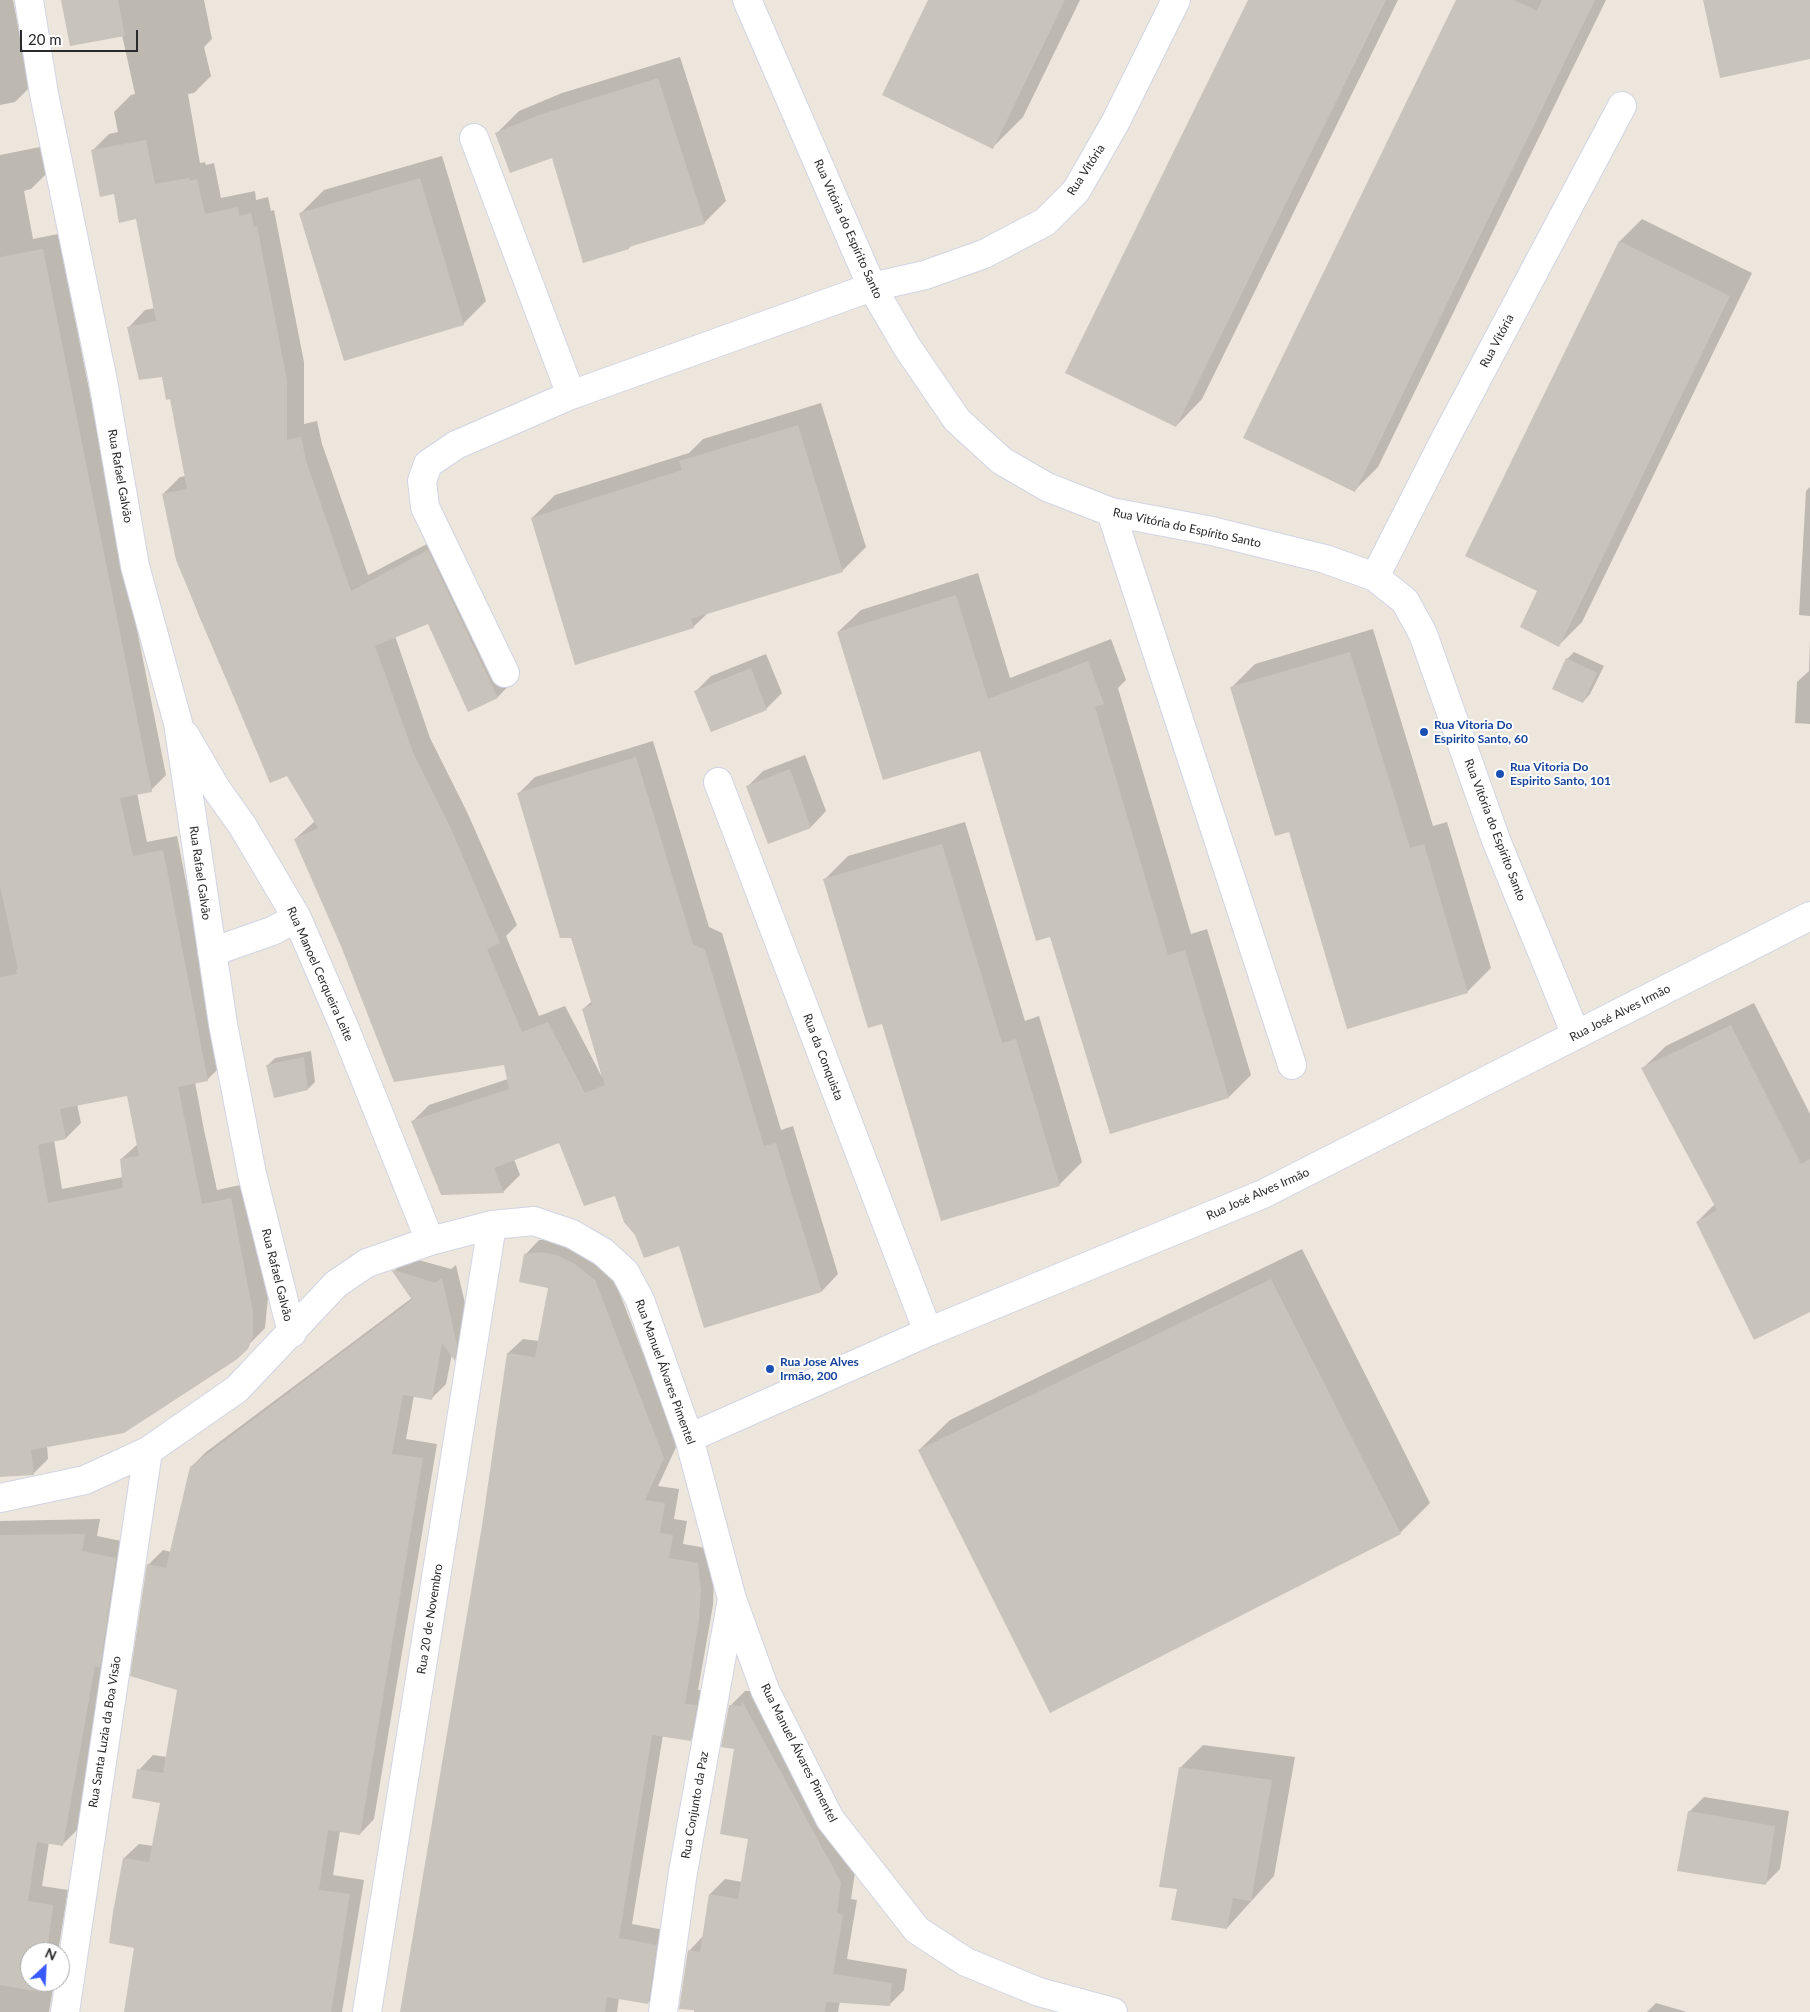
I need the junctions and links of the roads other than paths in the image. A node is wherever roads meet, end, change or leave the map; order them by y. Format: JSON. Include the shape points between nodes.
{"nodes":[{"id":1,"x":29,"y":0,"type":"edge"},
{"id":2,"x":1176,"y":0,"type":"edge"},
{"id":3,"x":752,"y":2,"type":"edge"},
{"id":4,"x":1622,"y":106,"type":"dead end"},
{"id":5,"x":474,"y":138,"type":"dead end"},
{"id":6,"x":872,"y":287,"type":"junction"},
{"id":7,"x":571,"y":395,"type":"junction"},
{"id":8,"x":1112,"y":512,"type":"junction"},
{"id":9,"x":1375,"y":577,"type":"junction"},
{"id":10,"x":505,"y":673,"type":"dead end"},
{"id":11,"x":178,"y":723,"type":"junction"},
{"id":12,"x":718,"y":782,"type":"dead end"},
{"id":13,"x":1810,"y":916,"type":"edge"},
{"id":14,"x":297,"y":918,"type":"junction"},
{"id":15,"x":212,"y":952,"type":"junction"},
{"id":16,"x":1576,"y":1035,"type":"junction"},
{"id":17,"x":1292,"y":1066,"type":"dead end"},
{"id":18,"x":492,"y":1225,"type":"junction"},
{"id":19,"x":430,"y":1241,"type":"junction"},
{"id":20,"x":928,"y":1332,"type":"junction"},
{"id":21,"x":292,"y":1333,"type":"junction"},
{"id":22,"x":689,"y":1438,"type":"junction"},
{"id":23,"x":148,"y":1451,"type":"junction"},
{"id":24,"x":0,"y":1498,"type":"edge"},
{"id":25,"x":732,"y":1599,"type":"junction"},
{"id":26,"x":65,"y":2012,"type":"edge"},
{"id":27,"x":367,"y":2012,"type":"edge"},
{"id":28,"x":663,"y":2012,"type":"edge"},
{"id":29,"x":1113,"y":2012,"type":"edge"}],
"edges":[{"from":1,"to":11,"type":"street","name":"Rua Rafael Galvão","via":[[44,94],[103,381],[135,566]]},
{"from":2,"to":6,"type":"street","name":"Rua Vitória","via":[[1115,124],[1076,191],[1045,222],[984,254],[925,275]]},
{"from":3,"to":6,"type":"street","name":"Rua Vitória do Espírito Santo"},
{"from":4,"to":9,"type":"street","name":"Rua Vitória","via":[[1444,440]]},
{"from":5,"to":7,"type":"street"},
{"from":6,"to":7,"type":"street","name":"Rua Vitória"},
{"from":6,"to":8,"type":"street","name":"Rua Vitória do Espírito Santo","via":[[906,347],[957,420],[1002,461],[1048,487]]},
{"from":7,"to":10,"type":"street","name":"Rua Vitória","via":[[456,444],[428,464],[422,482],[425,507]]},
{"from":8,"to":9,"type":"street","name":"Rua Vitória do Espírito Santo","via":[[1212,531],[1325,559]]},
{"from":8,"to":17,"type":"street"},
{"from":9,"to":16,"type":"street","name":"Rua Vitória do Espírito Santo","via":[[1405,601],[1423,634],[1496,840]]},
{"from":11,"to":14,"type":"street","name":"Rua Manoel Cerqueira Leite"},
{"from":11,"to":15,"type":"street","name":"Rua Rafael Galvão"},
{"from":12,"to":20,"type":"street","name":"Rua da Conquista"},
{"from":13,"to":16,"type":"street","name":"Rua José Alves Irmão"},
{"from":14,"to":15,"type":"street","via":[[272,931]]},
{"from":14,"to":19,"type":"street","name":"Rua Manoel Cerqueira Leite"},
{"from":15,"to":21,"type":"street","name":"Rua Rafael Galvão","via":[[252,1174]]},
{"from":16,"to":20,"type":"street","name":"Rua José Alves Irmão","via":[[1263,1194]]},
{"from":18,"to":19,"type":"street","name":"Rua Manuel Álvares Pimentel"},
{"from":18,"to":22,"type":"street","name":"Rua Manuel Álvares Pimentel","via":[[534,1222],[572,1234],[603,1252],[624,1272],[640,1300]]},
{"from":18,"to":27,"type":"street","name":"Rua 20 de Novembro"},
{"from":19,"to":21,"type":"street","name":"Rua Manuel Álvares Pimentel","via":[[367,1263],[344,1278]]},
{"from":20,"to":22,"type":"street","name":"Rua José Alves Irmão"},
{"from":21,"to":23,"type":"street","name":"Rua Manuel Álvares Pimentel","via":[[237,1389]]},
{"from":22,"to":25,"type":"street","name":"Rua Manuel Álvares Pimentel"},
{"from":23,"to":24,"type":"street","name":"Rua Manuel Álvares Pimentel","via":[[85,1480]]},
{"from":23,"to":26,"type":"street","name":"Rua Santa Luzia da Boa Visão"},
{"from":25,"to":28,"type":"street","name":"Rua Conjunto da Paz","via":[[683,1872]]},
{"from":25,"to":29,"type":"street","name":"Rua Manuel Álvares Pimentel","via":[[765,1690],[830,1819],[917,1930],[966,1962],[1038,1992]]}]}
